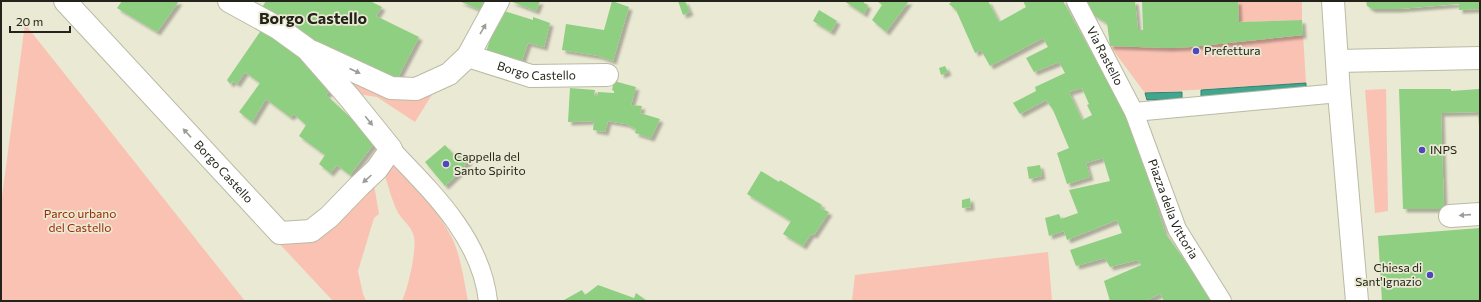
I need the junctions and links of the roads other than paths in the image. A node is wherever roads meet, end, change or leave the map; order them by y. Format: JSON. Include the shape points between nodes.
{"nodes":[{"id":1,"x":229,"y":1,"type":"edge"},
{"id":2,"x":498,"y":1,"type":"edge"},
{"id":3,"x":1076,"y":1,"type":"edge"},
{"id":4,"x":1333,"y":1,"type":"edge"},
{"id":5,"x":68,"y":2,"type":"edge"},
{"id":6,"x":306,"y":49,"type":"junction"},
{"id":7,"x":468,"y":56,"type":"junction"},
{"id":8,"x":1480,"y":58,"type":"edge"},
{"id":9,"x":1337,"y":61,"type":"junction"},
{"id":10,"x":607,"y":75,"type":"dead end"},
{"id":11,"x":1339,"y":93,"type":"junction"},
{"id":12,"x":1137,"y":113,"type":"junction"},
{"id":13,"x":391,"y":149,"type":"junction"},
{"id":14,"x":1480,"y":214,"type":"edge"},
{"id":15,"x":1450,"y":216,"type":"dead end"},
{"id":16,"x":488,"y":301,"type":"edge"},
{"id":17,"x":1222,"y":301,"type":"edge"},
{"id":18,"x":1357,"y":301,"type":"edge"}],
"edges":[{"from":1,"to":6,"type":"street","via":[[278,28]]},
{"from":7,"to":2,"type":"street","one_way":true},
{"from":3,"to":12,"type":"street","name":"Via Rastello"},
{"from":4,"to":9,"type":"street"},
{"from":13,"to":5,"type":"street","name":"Borgo Castello","one_way":true,"via":[[377,169],[323,221],[311,230],[280,233]]},
{"from":6,"to":7,"type":"street","one_way":true,"via":[[391,88],[416,89],[449,74]]},
{"from":6,"to":13,"type":"street","one_way":true},
{"from":7,"to":10,"type":"street","name":"Borgo Castello","via":[[531,76]]},
{"from":8,"to":9,"type":"street"},
{"from":9,"to":11,"type":"street"},
{"from":11,"to":12,"type":"street"},
{"from":11,"to":18,"type":"street"},
{"from":12,"to":17,"type":"street","name":"Piazza della Vittoria","via":[[1177,229]]},
{"from":13,"to":16,"type":"street","via":[[440,200],[460,229],[478,263]]},
{"from":14,"to":15,"type":"street","one_way":true}]}
